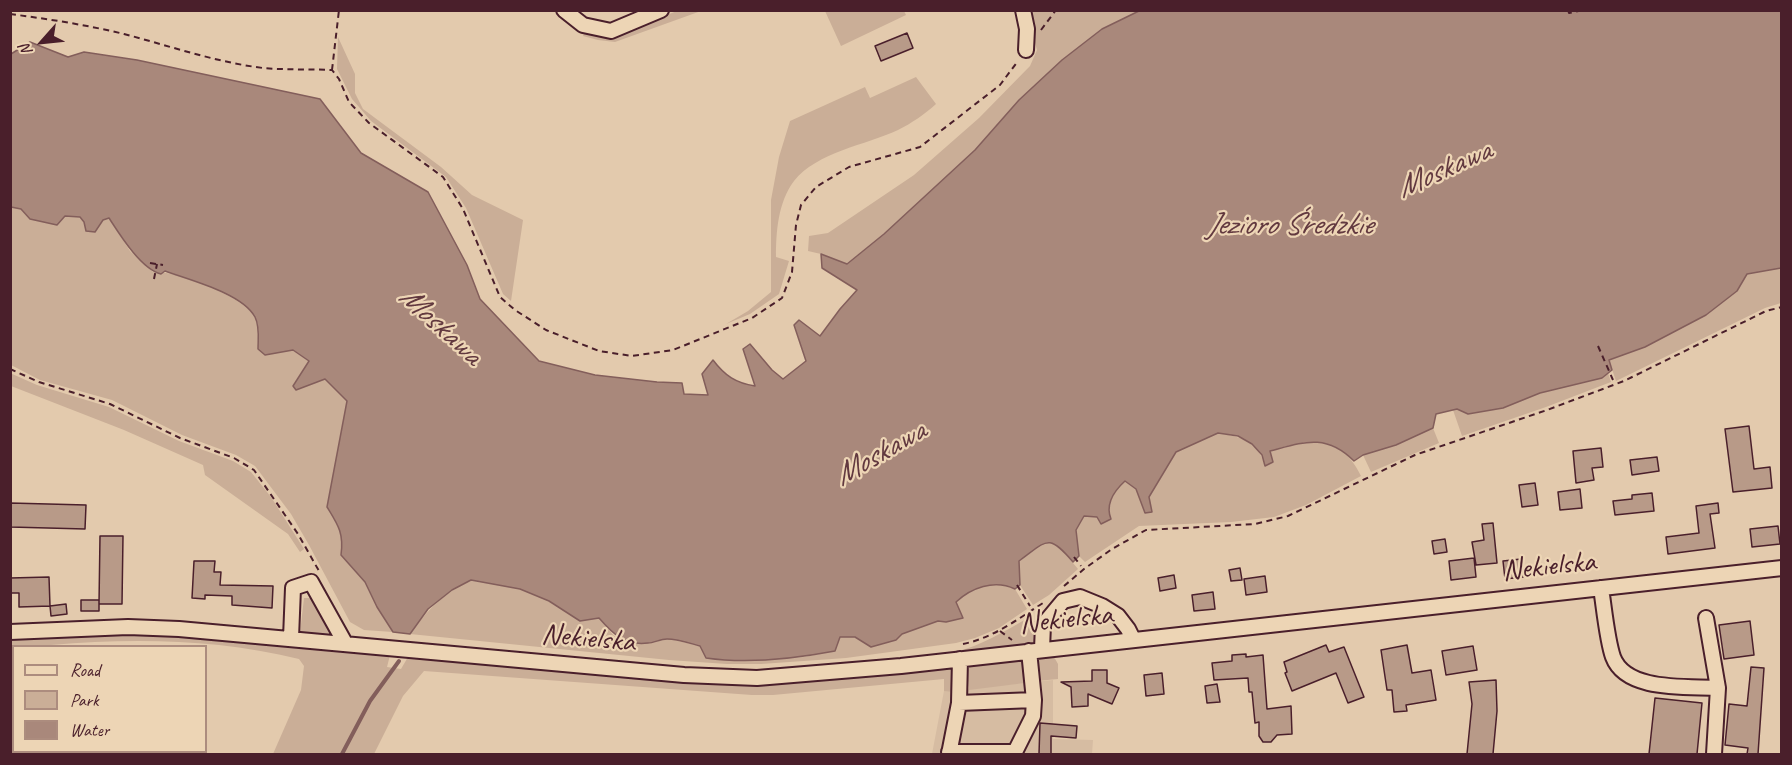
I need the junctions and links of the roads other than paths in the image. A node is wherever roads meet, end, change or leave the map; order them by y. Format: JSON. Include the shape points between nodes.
{"nodes":[{"id":1,"x":564,"y":10,"type":"edge"},
{"id":2,"x":661,"y":10,"type":"edge"},
{"id":3,"x":1023,"y":10,"type":"edge"},
{"id":4,"x":1026,"y":50,"type":"road end"},
{"id":5,"x":1782,"y":568,"type":"edge"},
{"id":6,"x":1601,"y":588,"type":"junction"},
{"id":7,"x":1706,"y":618,"type":"dead end"},
{"id":8,"x":10,"y":632,"type":"edge"},
{"id":9,"x":291,"y":638,"type":"junction"},
{"id":10,"x":1132,"y":639,"type":"junction"},
{"id":11,"x":350,"y":643,"type":"junction"},
{"id":12,"x":1036,"y":650,"type":"junction"},
{"id":13,"x":959,"y":652,"type":"junction"},
{"id":14,"x":1718,"y":688,"type":"junction"},
{"id":15,"x":1034,"y":700,"type":"junction"},
{"id":16,"x":959,"y":703,"type":"junction"},
{"id":17,"x":949,"y":753,"type":"edge"},
{"id":18,"x":1014,"y":753,"type":"edge"},
{"id":19,"x":1714,"y":754,"type":"edge"}],
"edges":[{"from":1,"to":2,"type":"street","via":[[583,26],[611,31]]},
{"from":3,"to":4,"type":"street"},
{"from":5,"to":6,"type":"street","name":"Nekielska"},
{"from":6,"to":10,"type":"street","name":"Nekielska"},
{"from":6,"to":14,"type":"street","via":[[1613,658],[1628,676],[1642,683]]},
{"from":7,"to":14,"type":"street"},
{"from":8,"to":9,"type":"street","name":"Nekielska","via":[[128,627]]},
{"from":9,"to":11,"type":"street","name":"Nekielska"},
{"from":9,"to":11,"type":"street","via":[[293,588],[311,582]]},
{"from":10,"to":12,"type":"street","name":"Nekielska"},
{"from":10,"to":12,"type":"street","via":[[1118,616],[1080,597],[1063,601],[1043,625]]},
{"from":11,"to":13,"type":"street","name":"Nekielska","via":[[684,675],[757,678],[852,671]]},
{"from":12,"to":13,"type":"street","name":"Nekielska"},
{"from":12,"to":15,"type":"street"},
{"from":13,"to":16,"type":"street"},
{"from":14,"to":19,"type":"street"},
{"from":15,"to":16,"type":"street"},
{"from":15,"to":18,"type":"street","via":[[1033,716]]},
{"from":16,"to":17,"type":"street"},
{"from":17,"to":18,"type":"street"}]}
